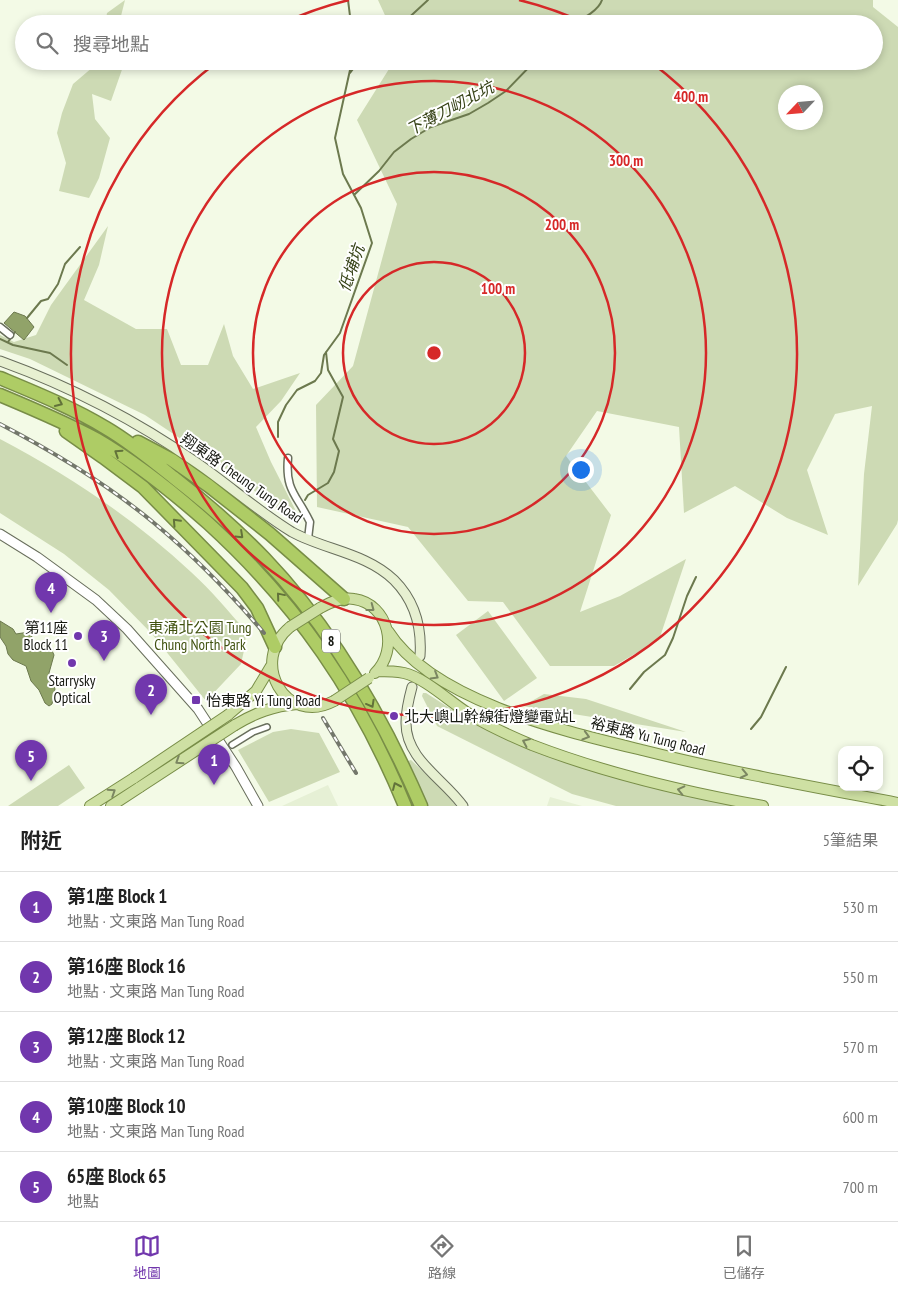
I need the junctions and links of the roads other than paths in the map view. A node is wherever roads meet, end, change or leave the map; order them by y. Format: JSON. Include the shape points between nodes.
{"nodes":[{"id":1,"x":0,"y":327,"type":"edge"},
{"id":2,"x":10,"y":335,"type":"dead end"},
{"id":3,"x":0,"y":361,"type":"edge"},
{"id":4,"x":0,"y":378,"type":"edge"},
{"id":5,"x":0,"y":395,"type":"edge"},
{"id":6,"x":40,"y":414,"type":"junction"},
{"id":7,"x":106,"y":428,"type":"junction"},
{"id":8,"x":288,"y":458,"type":"dead end"},
{"id":9,"x":0,"y":534,"type":"edge"},
{"id":10,"x":308,"y":539,"type":"junction"},
{"id":11,"x":344,"y":599,"type":"junction"},
{"id":12,"x":388,"y":631,"type":"junction"},
{"id":13,"x":276,"y":647,"type":"junction"},
{"id":14,"x":420,"y":656,"type":"dead end"},
{"id":15,"x":272,"y":666,"type":"junction"},
{"id":16,"x":373,"y":675,"type":"junction"},
{"id":17,"x":412,"y":687,"type":"dead end"},
{"id":18,"x":297,"y":704,"type":"junction"},
{"id":19,"x":267,"y":727,"type":"dead end"},
{"id":20,"x":232,"y":745,"type":"dead end"},
{"id":21,"x":898,"y":803,"type":"edge"},
{"id":22,"x":90,"y":806,"type":"edge"},
{"id":23,"x":112,"y":806,"type":"edge"},
{"id":24,"x":258,"y":806,"type":"edge"},
{"id":25,"x":405,"y":806,"type":"edge"},
{"id":26,"x":422,"y":806,"type":"edge"},
{"id":27,"x":463,"y":806,"type":"edge"},
{"id":28,"x":764,"y":806,"type":"edge"}],
"edges":[{"from":1,"to":2,"type":"street"},
{"from":3,"to":10,"type":"main road","name":"翔東路 Cheung Tung Road","via":[[123,417],[196,462],[272,518]]},
{"from":4,"to":7,"type":"highway","number":"8","one_way":true,"via":[[59,403]]},
{"from":5,"to":6,"type":"highway","number":"8"},
{"from":13,"to":6,"type":"highway","one_way":true,"via":[[250,599],[143,487]]},
{"from":25,"to":6,"type":"highway","number":"8","one_way":true,"via":[[347,689],[307,630],[269,583],[196,512],[140,468],[95,438]]},
{"from":7,"to":11,"type":"highway","via":[[181,466],[270,534]]},
{"from":7,"to":26,"type":"highway","number":"8","one_way":true,"via":[[204,502],[248,542],[292,590],[329,638],[370,702]]},
{"from":8,"to":10,"type":"street","via":[[290,489],[310,522]]},
{"from":9,"to":24,"type":"street","via":[[96,600],[126,629],[198,709]]},
{"from":10,"to":14,"type":"main road","name":"翔東路 Cheung Tung Road","via":[[362,559],[395,581],[416,614],[420,628]]},
{"from":11,"to":12,"type":"main road","one_way":true,"via":[[357,599],[371,606]]},
{"from":11,"to":13,"type":"main road","bridge":true,"via":[[320,608],[290,627]]},
{"from":12,"to":16,"type":"main road","via":[[385,662]]},
{"from":12,"to":21,"type":"main road","name":"裕東路 Yu Tung Road","one_way":true,"via":[[400,648],[429,672],[485,702],[520,715],[586,736],[712,767]]},
{"from":13,"to":15,"type":"main road"},
{"from":15,"to":18,"type":"main road","via":[[279,689]]},
{"from":22,"to":15,"type":"main road","one_way":true,"bridge":true,"via":[[245,702]]},
{"from":16,"to":18,"type":"main road","bridge":true,"via":[[324,705]]},
{"from":28,"to":16,"type":"main road","one_way":true,"via":[[634,778],[564,756],[475,718],[412,676],[398,672]]},
{"from":17,"to":27,"type":"main road","via":[[406,722],[409,743]]},
{"from":18,"to":23,"type":"main road","one_way":true,"bridge":true,"via":[[252,715]]},
{"from":19,"to":20,"type":"street"}]}
